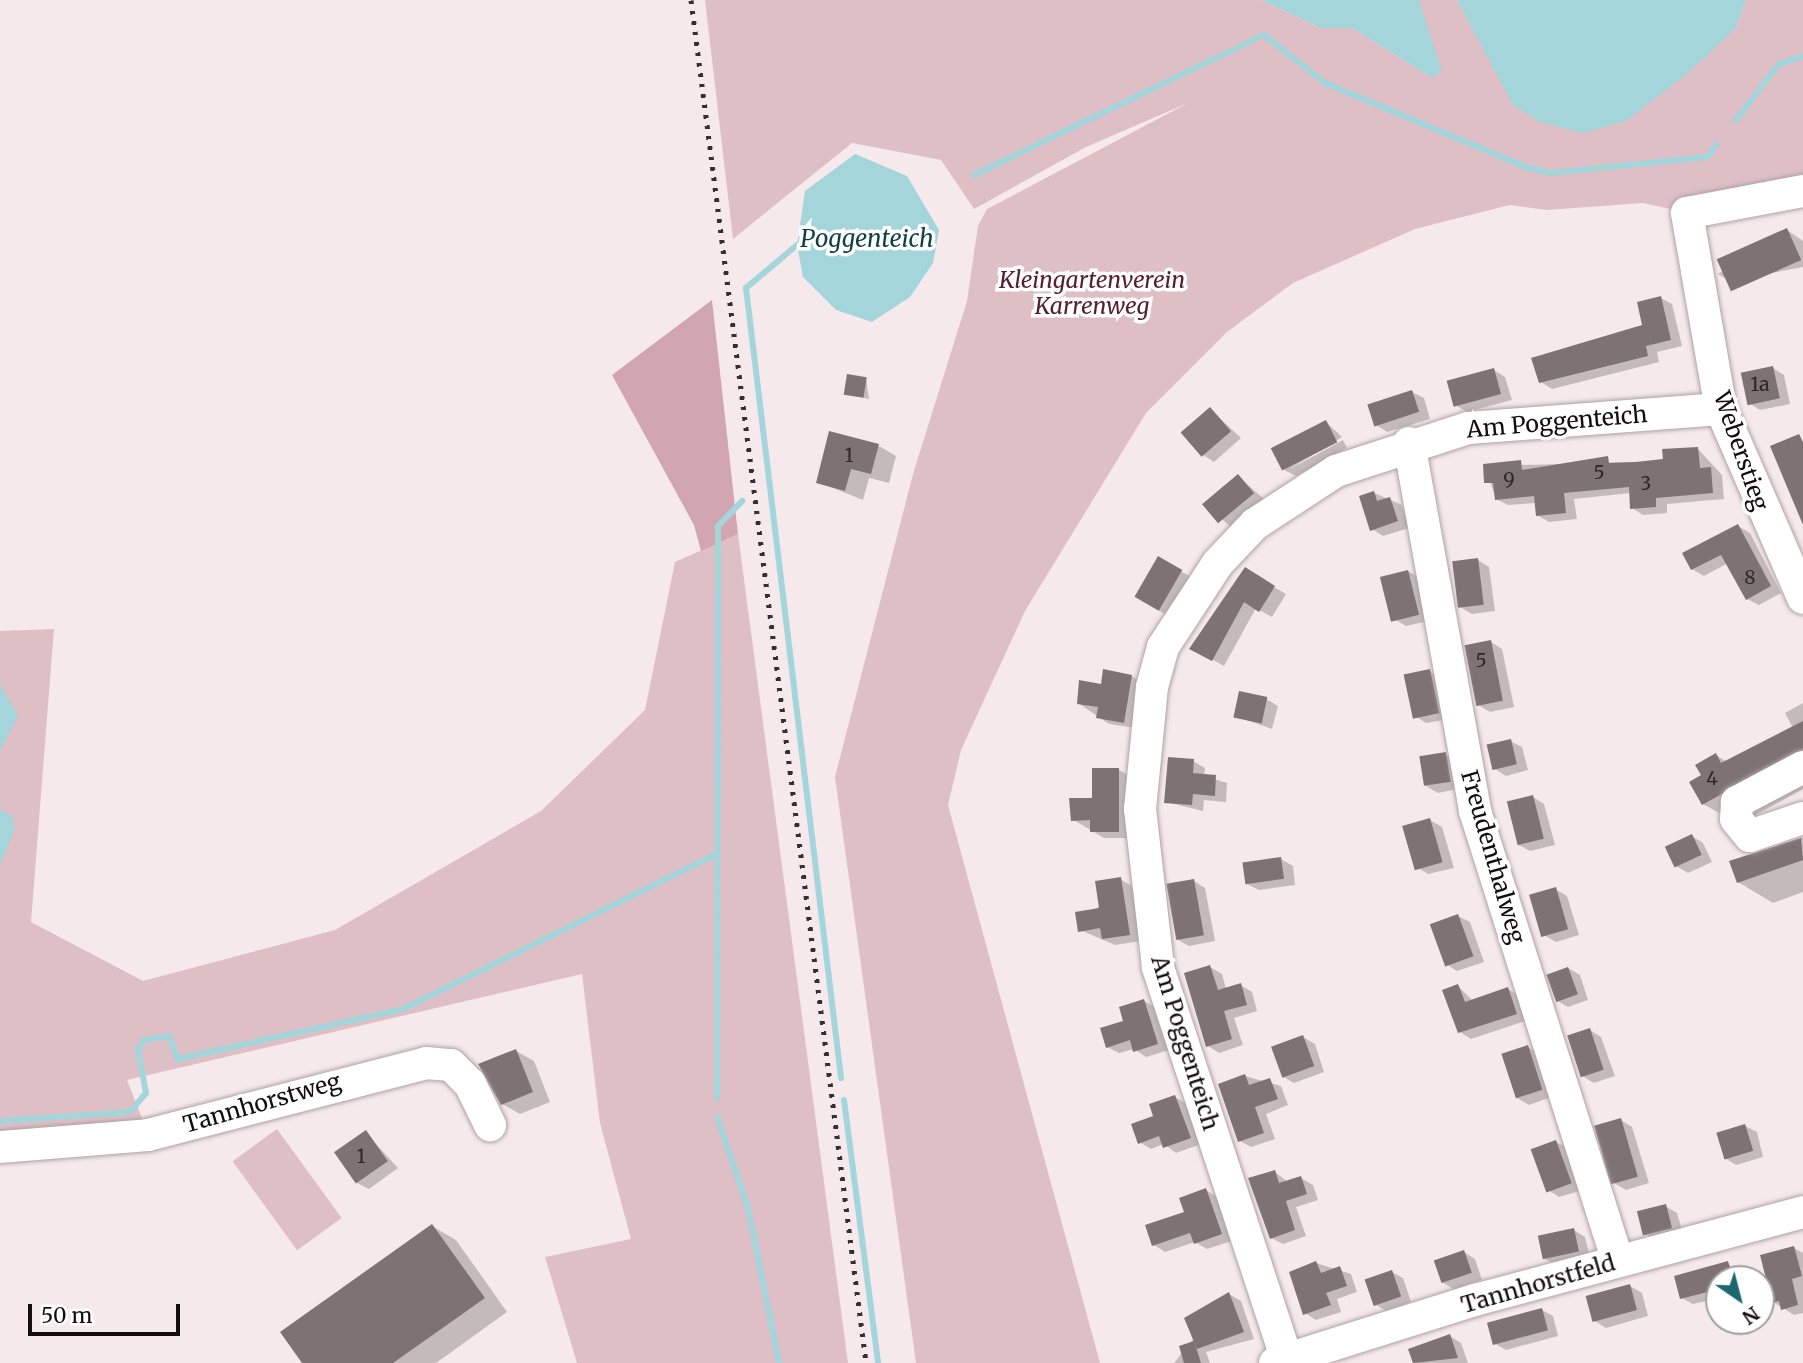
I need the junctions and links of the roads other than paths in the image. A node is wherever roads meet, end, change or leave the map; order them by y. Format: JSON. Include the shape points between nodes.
{"nodes":[{"id":1,"x":1803,"y":191,"type":"edge"},
{"id":2,"x":1721,"y":409,"type":"junction"},
{"id":3,"x":1409,"y":443,"type":"junction"},
{"id":4,"x":1803,"y":598,"type":"edge"},
{"id":5,"x":1803,"y":767,"type":"edge"},
{"id":6,"x":1803,"y":818,"type":"edge"},
{"id":7,"x":490,"y":1125,"type":"dead end"},
{"id":8,"x":0,"y":1147,"type":"edge"},
{"id":9,"x":1803,"y":1212,"type":"edge"},
{"id":10,"x":1618,"y":1261,"type":"junction"},
{"id":11,"x":1279,"y":1362,"type":"edge"}],
"edges":[{"from":1,"to":2,"type":"street","name":"Weberstieg","via":[[1687,213]]},
{"from":2,"to":3,"type":"street","name":"Am Poggenteich","via":[[1468,428]]},
{"from":2,"to":4,"type":"street","name":"Weberstieg"},
{"from":3,"to":10,"type":"street","name":"Freudenthalweg","via":[[1475,811]]},
{"from":3,"to":11,"type":"street","name":"Am Poggenteich","via":[[1293,495],[1218,563],[1164,648],[1145,744],[1140,810],[1158,967]]},
{"from":5,"to":6,"type":"street","via":[[1737,802],[1736,819],[1750,836]]},
{"from":7,"to":8,"type":"street","name":"Tannhorstweg","via":[[470,1084],[451,1065],[426,1063],[148,1135]]},
{"from":9,"to":10,"type":"street","name":"Tannhorstfeld"},
{"from":10,"to":11,"type":"street","name":"Tannhorstfeld"}]}
